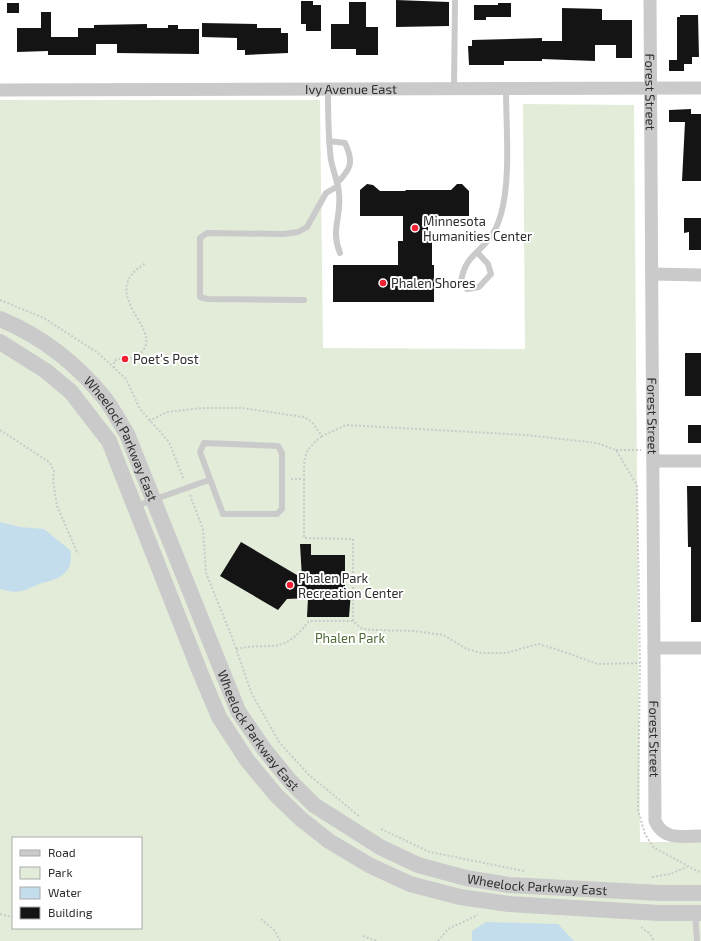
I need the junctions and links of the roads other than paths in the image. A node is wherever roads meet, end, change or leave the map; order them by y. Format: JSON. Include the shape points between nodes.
{"nodes":[{"id":1,"x":454,"y":0,"type":"edge"},
{"id":2,"x":650,"y":0,"type":"edge"},
{"id":3,"x":651,"y":88,"type":"junction"},
{"id":4,"x":701,"y":88,"type":"edge"},
{"id":5,"x":328,"y":89,"type":"junction"},
{"id":6,"x":454,"y":89,"type":"junction"},
{"id":7,"x":506,"y":89,"type":"junction"},
{"id":8,"x":0,"y":90,"type":"edge"},
{"id":9,"x":329,"y":141,"type":"junction"},
{"id":10,"x":337,"y":184,"type":"junction"},
{"id":11,"x":477,"y":252,"type":"junction"},
{"id":12,"x":340,"y":253,"type":"dead end"},
{"id":13,"x":652,"y":274,"type":"junction"},
{"id":14,"x":701,"y":275,"type":"edge"},
{"id":15,"x":304,"y":300,"type":"dead end"},
{"id":16,"x":0,"y":319,"type":"edge"},
{"id":17,"x":0,"y":342,"type":"edge"},
{"id":18,"x":653,"y":455,"type":"junction"},
{"id":19,"x":701,"y":461,"type":"edge"},
{"id":20,"x":209,"y":480,"type":"junction"},
{"id":21,"x":154,"y":500,"type":"junction"},
{"id":22,"x":134,"y":506,"type":"junction"},
{"id":23,"x":654,"y":648,"type":"junction"},
{"id":24,"x":701,"y":648,"type":"edge"},
{"id":25,"x":701,"y":836,"type":"edge"},
{"id":26,"x":699,"y":893,"type":"edge"},
{"id":27,"x":698,"y":913,"type":"edge"},
{"id":28,"x":698,"y":940,"type":"edge"}],
"edges":[{"from":1,"to":6,"type":"lane"},
{"from":2,"to":3,"type":"street","name":"Forest Street"},
{"from":3,"to":4,"type":"street","name":"Ivy Avenue East"},
{"from":3,"to":7,"type":"street","name":"Ivy Avenue East"},
{"from":3,"to":13,"type":"street","name":"Forest Street"},
{"from":5,"to":6,"type":"street","name":"Ivy Avenue East"},
{"from":5,"to":8,"type":"street","name":"Ivy Avenue East"},
{"from":5,"to":9,"type":"lane"},
{"from":6,"to":7,"type":"street","name":"Ivy Avenue East"},
{"from":7,"to":11,"type":"lane","via":[[506,178],[501,214],[491,236]]},
{"from":9,"to":10,"type":"lane"},
{"from":9,"to":10,"type":"lane","via":[[346,143],[350,153],[348,173]]},
{"from":10,"to":12,"type":"lane","via":[[340,212],[335,242]]},
{"from":10,"to":15,"type":"lane","via":[[326,193],[307,227],[298,232],[207,233],[200,238],[200,297]]},
{"from":11,"to":11,"type":"lane","via":[[464,267],[461,281],[467,289],[479,287],[491,274],[488,264]]},
{"from":13,"to":14,"type":"street"},
{"from":13,"to":18,"type":"street","name":"Forest Street"},
{"from":16,"to":21,"type":"street","name":"Wheelock Parkway East","via":[[20,327],[51,347],[83,375],[106,401],[127,434]]},
{"from":17,"to":22,"type":"street","name":"Wheelock Parkway East","via":[[46,371],[71,392],[109,442]]},
{"from":18,"to":19,"type":"street"},
{"from":18,"to":23,"type":"street","name":"Forest Street"},
{"from":20,"to":20,"type":"lane","via":[[223,514],[277,514],[282,509],[282,454],[278,446],[204,443],[200,452]]},
{"from":20,"to":21,"type":"lane"},
{"from":21,"to":22,"type":"lane"},
{"from":21,"to":26,"type":"street","name":"Wheelock Parkway East","via":[[238,711],[264,749],[314,805],[386,850],[418,865],[466,878],[509,885]]},
{"from":22,"to":27,"type":"street","name":"Wheelock Parkway East","via":[[219,717],[247,760],[276,795],[300,819],[329,841],[369,865],[410,884],[460,898],[509,904]]},
{"from":23,"to":24,"type":"street"},
{"from":23,"to":25,"type":"street","name":"Forest Street","via":[[655,821],[659,830],[671,836]]},
{"from":26,"to":27,"type":"street"},
{"from":27,"to":28,"type":"lane"}]}
